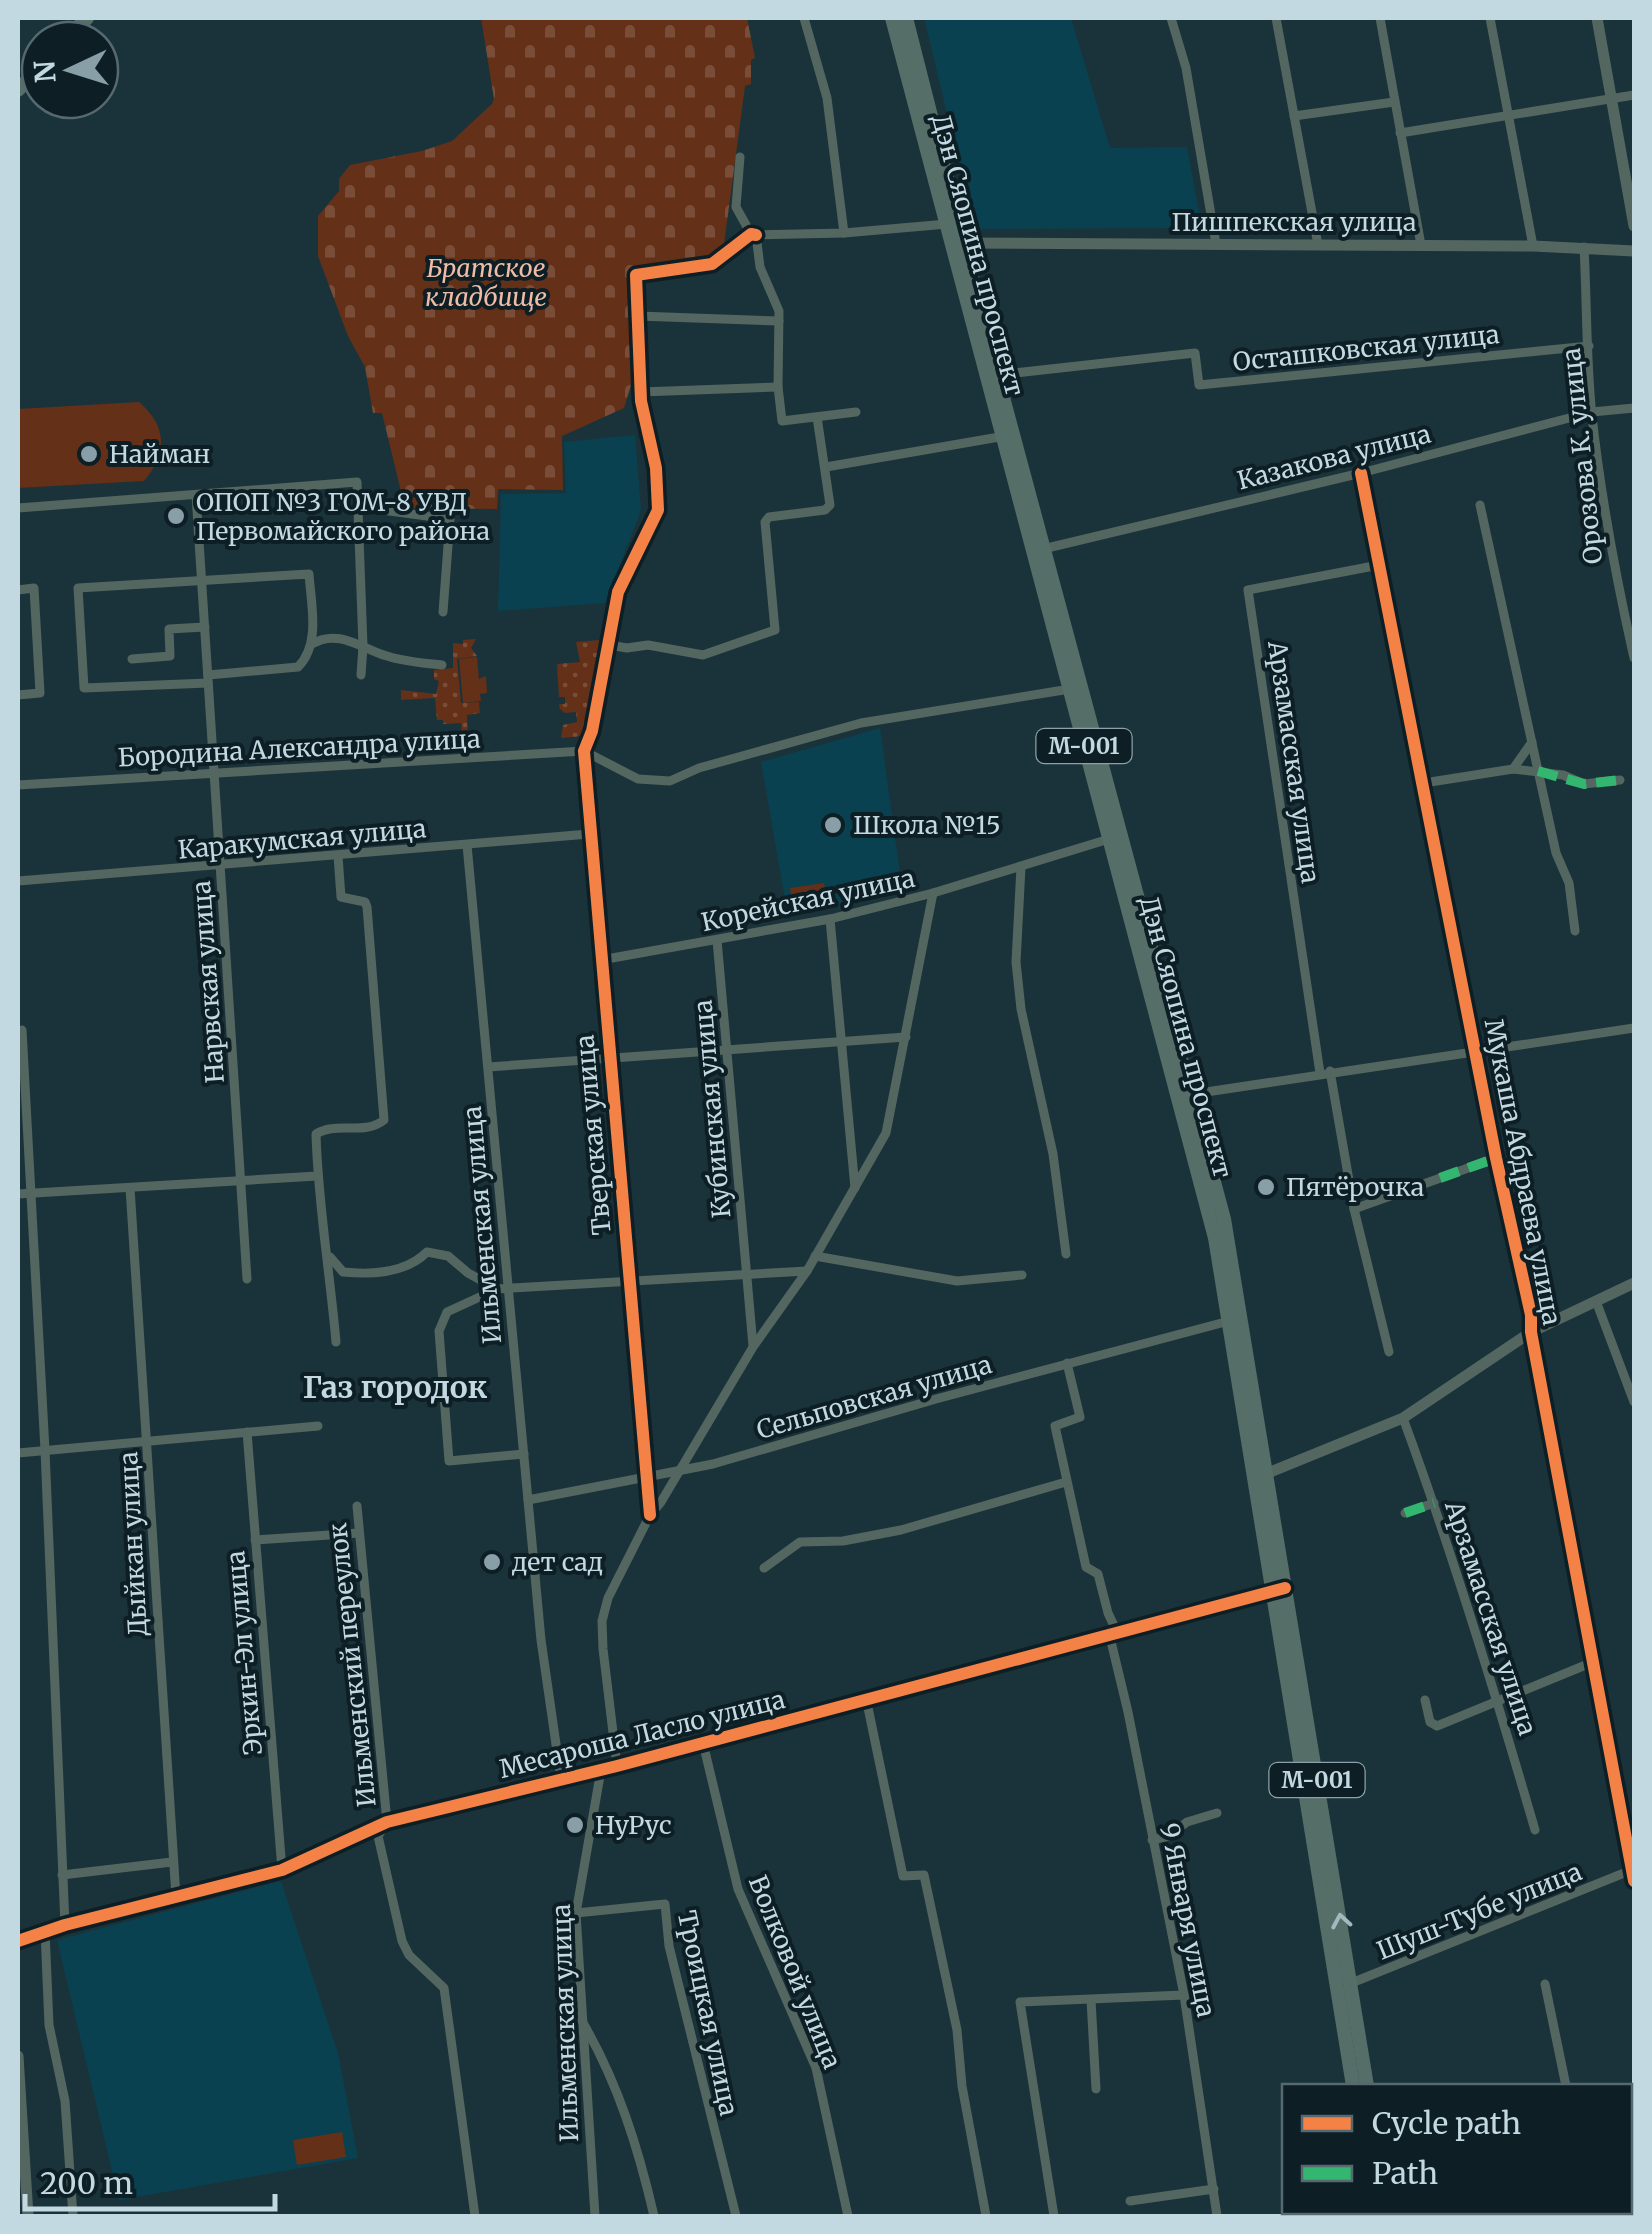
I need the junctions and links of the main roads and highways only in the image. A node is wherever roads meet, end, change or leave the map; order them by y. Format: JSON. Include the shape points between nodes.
{"nodes":[{"id":1,"x":892,"y":18,"type":"edge"},
{"id":2,"x":906,"y":18,"type":"edge"},
{"id":3,"x":958,"y":243,"type":"junction"},
{"id":4,"x":1008,"y":435,"type":"junction"},
{"id":5,"x":1078,"y":688,"type":"junction"},
{"id":6,"x":1184,"y":1095,"type":"junction"},
{"id":7,"x":1261,"y":1476,"type":"junction"},
{"id":8,"x":1344,"y":1985,"type":"junction"},
{"id":9,"x":1353,"y":2084,"type":"edge"},
{"id":10,"x":1367,"y":2084,"type":"edge"}],
"edges":[{"from":1,"to":3,"type":"main road","name":"Дэн Сяопина проспект","number":"M-001","via":[[946,224]]},
{"from":2,"to":3,"type":"main road","name":"Дэн Сяопина проспект","number":"M-001"},
{"from":3,"to":4,"type":"main road","name":"Дэн Сяопина проспект","number":"M-001"},
{"from":3,"to":4,"type":"main road","name":"Дэн Сяопина проспект","number":"M-001","via":[[998,375]]},
{"from":4,"to":5,"type":"main road","name":"Дэн Сяопина проспект","number":"M-001"},
{"from":4,"to":5,"type":"main road","name":"Дэн Сяопина проспект","number":"M-001"},
{"from":5,"to":6,"type":"main road","name":"Дэн Сяопина проспект","number":"M-001"},
{"from":5,"to":6,"type":"main road","name":"Дэн Сяопина проспект","number":"M-001","via":[[1109,839]]},
{"from":6,"to":7,"type":"main road","name":"Дэн Сяопина проспект","number":"M-001"},
{"from":6,"to":7,"type":"main road","name":"Дэн Сяопина проспект","number":"M-001","via":[[1224,1219]]},
{"from":7,"to":8,"type":"main road","name":"Дэн Сяопина проспект","number":"M-001"},
{"from":8,"to":9,"type":"main road","name":"Дэн Сяопина проспект","number":"M-001"},
{"from":8,"to":10,"type":"main road","name":"Дэн Сяопина проспект","number":"M-001"}]}
